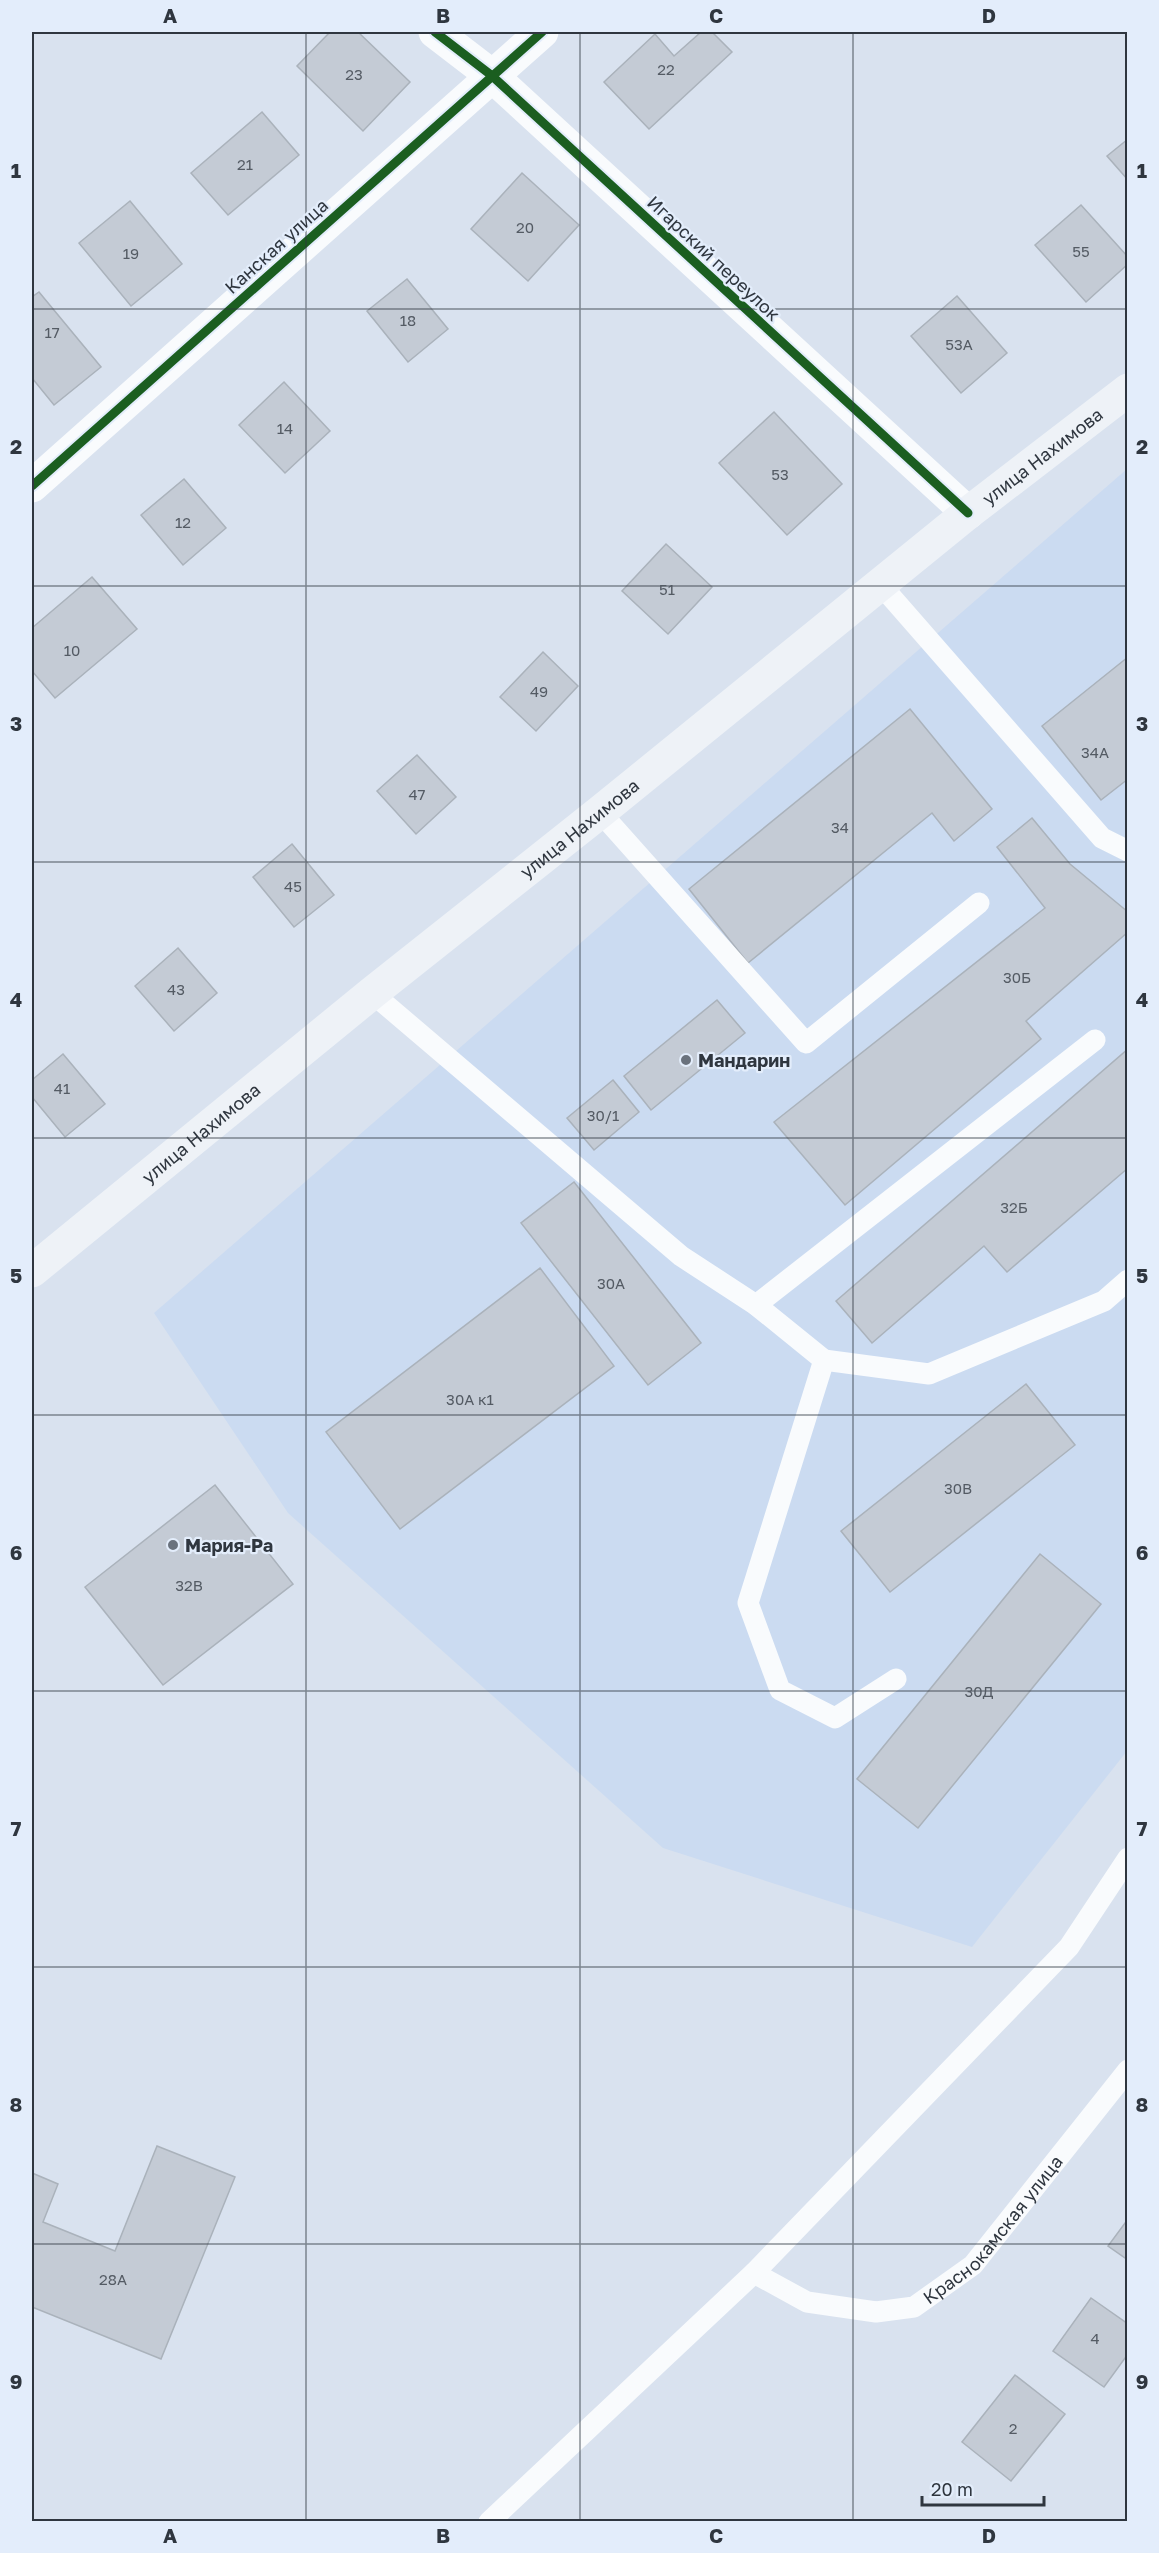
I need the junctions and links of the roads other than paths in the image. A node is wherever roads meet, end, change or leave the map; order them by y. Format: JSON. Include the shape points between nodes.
{"nodes":[{"id":1,"x":435,"y":32,"type":"edge"},
{"id":2,"x":542,"y":32,"type":"edge"},
{"id":3,"x":491,"y":75,"type":"junction"},
{"id":4,"x":1128,"y":390,"type":"edge"},
{"id":5,"x":32,"y":486,"type":"edge"},
{"id":6,"x":968,"y":513,"type":"junction"},
{"id":7,"x":880,"y":584,"type":"junction"},
{"id":8,"x":600,"y":812,"type":"junction"},
{"id":9,"x":1128,"y":851,"type":"edge"},
{"id":10,"x":980,"y":903,"type":"dead end"},
{"id":11,"x":372,"y":993,"type":"junction"},
{"id":12,"x":1095,"y":1040,"type":"dead end"},
{"id":13,"x":32,"y":1271,"type":"edge"},
{"id":14,"x":1128,"y":1280,"type":"edge"},
{"id":15,"x":756,"y":1305,"type":"junction"},
{"id":16,"x":824,"y":1360,"type":"junction"},
{"id":17,"x":896,"y":1679,"type":"dead end"},
{"id":18,"x":1128,"y":1858,"type":"edge"},
{"id":19,"x":1128,"y":2070,"type":"edge"},
{"id":20,"x":754,"y":2273,"type":"junction"},
{"id":21,"x":489,"y":2522,"type":"edge"}],
"edges":[{"from":1,"to":3,"type":"street","name":"Игарский переулок"},
{"from":2,"to":3,"type":"street","name":"Канская улица"},
{"from":3,"to":5,"type":"street","name":"Канская улица"},
{"from":3,"to":6,"type":"street","name":"Игарский переулок"},
{"from":4,"to":6,"type":"main road","name":"улица Нахимова"},
{"from":6,"to":7,"type":"main road","name":"улица Нахимова"},
{"from":7,"to":8,"type":"main road","name":"улица Нахимова"},
{"from":7,"to":9,"type":"lane","via":[[1102,838]]},
{"from":8,"to":10,"type":"lane","via":[[806,1043]]},
{"from":8,"to":11,"type":"main road","name":"улица Нахимова"},
{"from":11,"to":13,"type":"main road","name":"улица Нахимова"},
{"from":11,"to":15,"type":"lane","via":[[681,1256]]},
{"from":12,"to":15,"type":"lane"},
{"from":14,"to":16,"type":"lane","via":[[1104,1301],[929,1374]]},
{"from":15,"to":16,"type":"lane"},
{"from":16,"to":17,"type":"lane","via":[[748,1603],[780,1690],[835,1718]]},
{"from":18,"to":20,"type":"lane","via":[[1069,1947]]},
{"from":19,"to":20,"type":"lane","name":"Краснокамская улица","via":[[973,2265],[914,2307],[876,2312],[807,2302]]},
{"from":20,"to":21,"type":"lane"}]}
